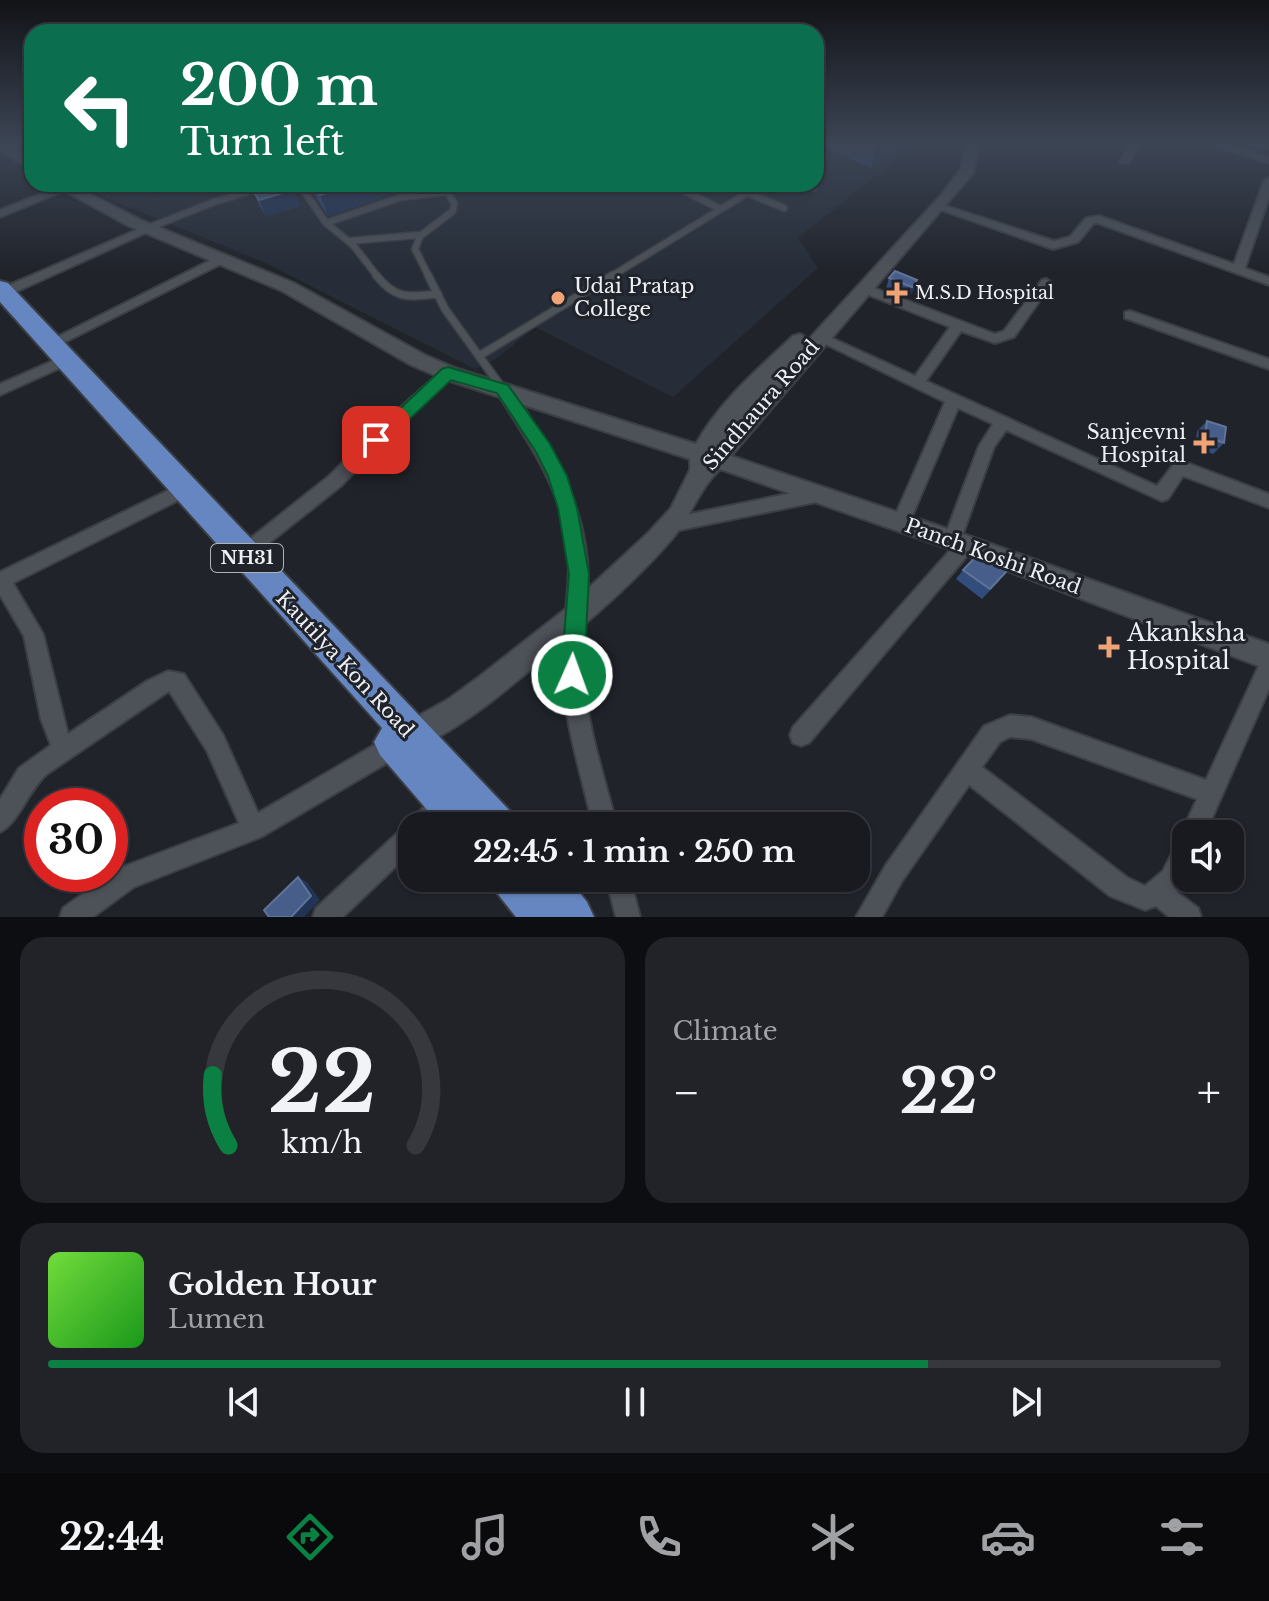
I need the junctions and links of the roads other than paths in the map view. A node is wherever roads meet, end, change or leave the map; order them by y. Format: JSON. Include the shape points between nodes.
{"nodes":[{"id":1,"x":944,"y":186,"type":"edge"},
{"id":2,"x":956,"y":186,"type":"edge"},
{"id":3,"x":49,"y":192,"type":"edge"},
{"id":4,"x":74,"y":192,"type":"edge"},
{"id":5,"x":247,"y":192,"type":"edge"},
{"id":6,"x":305,"y":192,"type":"edge"},
{"id":7,"x":448,"y":192,"type":"joint"},
{"id":8,"x":686,"y":192,"type":"edge"},
{"id":9,"x":748,"y":193,"type":"joint"},
{"id":10,"x":1266,"y":203,"type":"edge"},
{"id":11,"x":939,"y":207,"type":"junction"},
{"id":12,"x":784,"y":208,"type":"dead end"},
{"id":13,"x":721,"y":209,"type":"junction"},
{"id":14,"x":0,"y":214,"type":"edge"},
{"id":15,"x":326,"y":223,"type":"junction"},
{"id":16,"x":148,"y":228,"type":"junction"},
{"id":17,"x":420,"y":235,"type":"junction"},
{"id":18,"x":348,"y":241,"type":"junction"},
{"id":19,"x":221,"y":259,"type":"junction"},
{"id":20,"x":1238,"y":270,"type":"junction"},
{"id":21,"x":1269,"y":281,"type":"edge"},
{"id":22,"x":1046,"y":283,"type":"dead end"},
{"id":23,"x":865,"y":289,"type":"junction"},
{"id":24,"x":438,"y":294,"type":"junction"},
{"id":25,"x":1,"y":296,"type":"edge"},
{"id":26,"x":1130,"y":315,"type":"dead end"},
{"id":27,"x":958,"y":326,"type":"junction"},
{"id":28,"x":820,"y":338,"type":"junction"},
{"id":29,"x":479,"y":356,"type":"junction"},
{"id":30,"x":55,"y":357,"type":"junction"},
{"id":31,"x":1269,"y":364,"type":"edge"},
{"id":32,"x":448,"y":373,"type":"junction"},
{"id":33,"x":917,"y":383,"type":"junction"},
{"id":34,"x":502,"y":389,"type":"junction"},
{"id":35,"x":0,"y":390,"type":"edge"},
{"id":36,"x":954,"y":399,"type":"junction"},
{"id":37,"x":1003,"y":422,"type":"junction"},
{"id":38,"x":704,"y":463,"type":"junction"},
{"id":39,"x":816,"y":495,"type":"junction"},
{"id":40,"x":171,"y":496,"type":"junction"},
{"id":41,"x":1269,"y":501,"type":"edge"},
{"id":42,"x":901,"y":523,"type":"junction"},
{"id":43,"x":670,"y":525,"type":"junction"},
{"id":44,"x":959,"y":543,"type":"junction"},
{"id":45,"x":243,"y":554,"type":"junction"},
{"id":46,"x":0,"y":580,"type":"edge"},
{"id":47,"x":577,"y":615,"type":"junction"},
{"id":48,"x":1269,"y":657,"type":"edge"},
{"id":49,"x":1269,"y":666,"type":"edge"},
{"id":50,"x":801,"y":735,"type":"dead end"},
{"id":51,"x":404,"y":740,"type":"junction"},
{"id":52,"x":63,"y":749,"type":"junction"},
{"id":53,"x":968,"y":770,"type":"junction"},
{"id":54,"x":1212,"y":793,"type":"junction"},
{"id":55,"x":443,"y":812,"type":"edge"},
{"id":56,"x":482,"y":812,"type":"edge"},
{"id":57,"x":602,"y":812,"type":"edge"},
{"id":58,"x":0,"y":820,"type":"edge"},
{"id":59,"x":1199,"y":820,"type":"edge"},
{"id":60,"x":253,"y":829,"type":"junction"},
{"id":61,"x":398,"y":848,"type":"edge"},
{"id":62,"x":1172,"y":880,"type":"edge"},
{"id":63,"x":523,"y":892,"type":"edge"},
{"id":64,"x":552,"y":892,"type":"edge"},
{"id":65,"x":622,"y":892,"type":"edge"},
{"id":66,"x":1160,"y":894,"type":"junction"},
{"id":67,"x":72,"y":917,"type":"edge"},
{"id":68,"x":325,"y":917,"type":"edge"},
{"id":69,"x":543,"y":917,"type":"edge"},
{"id":70,"x":572,"y":917,"type":"edge"},
{"id":71,"x":628,"y":917,"type":"edge"},
{"id":72,"x":868,"y":917,"type":"edge"},
{"id":73,"x":1189,"y":917,"type":"edge"}],
"edges":[{"from":1,"to":38,"type":"street","via":[[836,305],[753,386]]},
{"from":2,"to":11,"type":"street","name":"Sindhaura Road"},
{"from":3,"to":14,"type":"street"},
{"from":4,"to":16,"type":"street","name":"Panch Koshi Road"},
{"from":5,"to":16,"type":"lane"},
{"from":6,"to":15,"type":"lane"},
{"from":7,"to":15,"type":"lane","via":[[402,197]]},
{"from":7,"to":17,"type":"lane","via":[[454,203],[451,216]]},
{"from":8,"to":13,"type":"lane"},
{"from":9,"to":12,"type":"lane"},
{"from":9,"to":13,"type":"lane"},
{"from":10,"to":20,"type":"street"},
{"from":11,"to":20,"type":"street","via":[[1053,245],[1074,240],[1090,220],[1099,219]]},
{"from":11,"to":23,"type":"street","name":"Sindhaura Road"},
{"from":13,"to":29,"type":"lane"},
{"from":15,"to":18,"type":"lane"},
{"from":16,"to":19,"type":"street","name":"Panch Koshi Road"},
{"from":16,"to":25,"type":"street"},
{"from":17,"to":18,"type":"lane"},
{"from":17,"to":24,"type":"lane","via":[[415,249]]},
{"from":18,"to":24,"type":"lane","via":[[389,291],[409,297]]},
{"from":19,"to":30,"type":"street"},
{"from":19,"to":32,"type":"street","name":"Panch Koshi Road","via":[[288,287]]},
{"from":20,"to":21,"type":"street"},
{"from":22,"to":27,"type":"street","via":[[1003,338]]},
{"from":23,"to":27,"type":"street"},
{"from":23,"to":28,"type":"street","name":"Sindhaura Road"},
{"from":24,"to":29,"type":"lane"},
{"from":25,"to":30,"type":"highway","name":"Kautilya Kon Road","number":"NH31"},
{"from":26,"to":31,"type":"street"},
{"from":27,"to":33,"type":"street"},
{"from":28,"to":33,"type":"street"},
{"from":28,"to":38,"type":"street","name":"Sindhaura Road"},
{"from":29,"to":34,"type":"lane"},
{"from":30,"to":35,"type":"street"},
{"from":30,"to":40,"type":"highway","name":"Kautilya Kon Road","number":"NH31"},
{"from":30,"to":45,"type":"highway","name":"Kautilya Kon Road","number":"NH31"},
{"from":32,"to":34,"type":"street","name":"Panch Koshi Road"},
{"from":32,"to":45,"type":"street","via":[[335,481]]},
{"from":33,"to":36,"type":"street"},
{"from":34,"to":38,"type":"street","name":"Panch Koshi Road"},
{"from":34,"to":47,"type":"street","via":[[558,476],[576,544]]},
{"from":36,"to":37,"type":"street"},
{"from":36,"to":42,"type":"street"},
{"from":37,"to":41,"type":"street","via":[[1162,494],[1179,469]]},
{"from":37,"to":44,"type":"street","via":[[987,446]]},
{"from":38,"to":39,"type":"street","name":"Panch Koshi Road"},
{"from":38,"to":43,"type":"street","name":"Sindhaura Road"},
{"from":39,"to":42,"type":"street","name":"Panch Koshi Road"},
{"from":39,"to":43,"type":"street"},
{"from":40,"to":46,"type":"street"},
{"from":40,"to":51,"type":"highway","name":"Kautilya Kon Road","number":"NH31","via":[[257,596]]},
{"from":42,"to":44,"type":"street","name":"Panch Koshi Road"},
{"from":43,"to":47,"type":"street","name":"Sindhaura Road"},
{"from":44,"to":48,"type":"street","name":"Panch Koshi Road"},
{"from":44,"to":50,"type":"street"},
{"from":45,"to":51,"type":"highway","name":"Kautilya Kon Road","number":"NH31"},
{"from":46,"to":52,"type":"street","via":[[33,634]]},
{"from":47,"to":51,"type":"street","name":"Sindhaura Road","via":[[479,694]]},
{"from":47,"to":57,"type":"street","via":[[572,675]]},
{"from":49,"to":54,"type":"street"},
{"from":51,"to":55,"type":"highway","name":"Kautilya Kon Road","number":"NH31"},
{"from":51,"to":56,"type":"highway","name":"Kautilya Kon Road","number":"NH31"},
{"from":51,"to":60,"type":"street"},
{"from":52,"to":58,"type":"street","via":[[27,776]]},
{"from":52,"to":60,"type":"street","via":[[154,688],[177,681],[215,743]]},
{"from":53,"to":54,"type":"street","via":[[992,734],[1010,726],[1031,728]]},
{"from":53,"to":66,"type":"street","via":[[1119,887],[1145,898]]},
{"from":53,"to":72,"type":"street"},
{"from":54,"to":59,"type":"street"},
{"from":60,"to":67,"type":"street","via":[[126,878]]},
{"from":61,"to":68,"type":"street"},
{"from":62,"to":66,"type":"street"},
{"from":63,"to":69,"type":"highway"},
{"from":64,"to":70,"type":"highway"},
{"from":65,"to":71,"type":"street"},
{"from":66,"to":73,"type":"street"}]}
